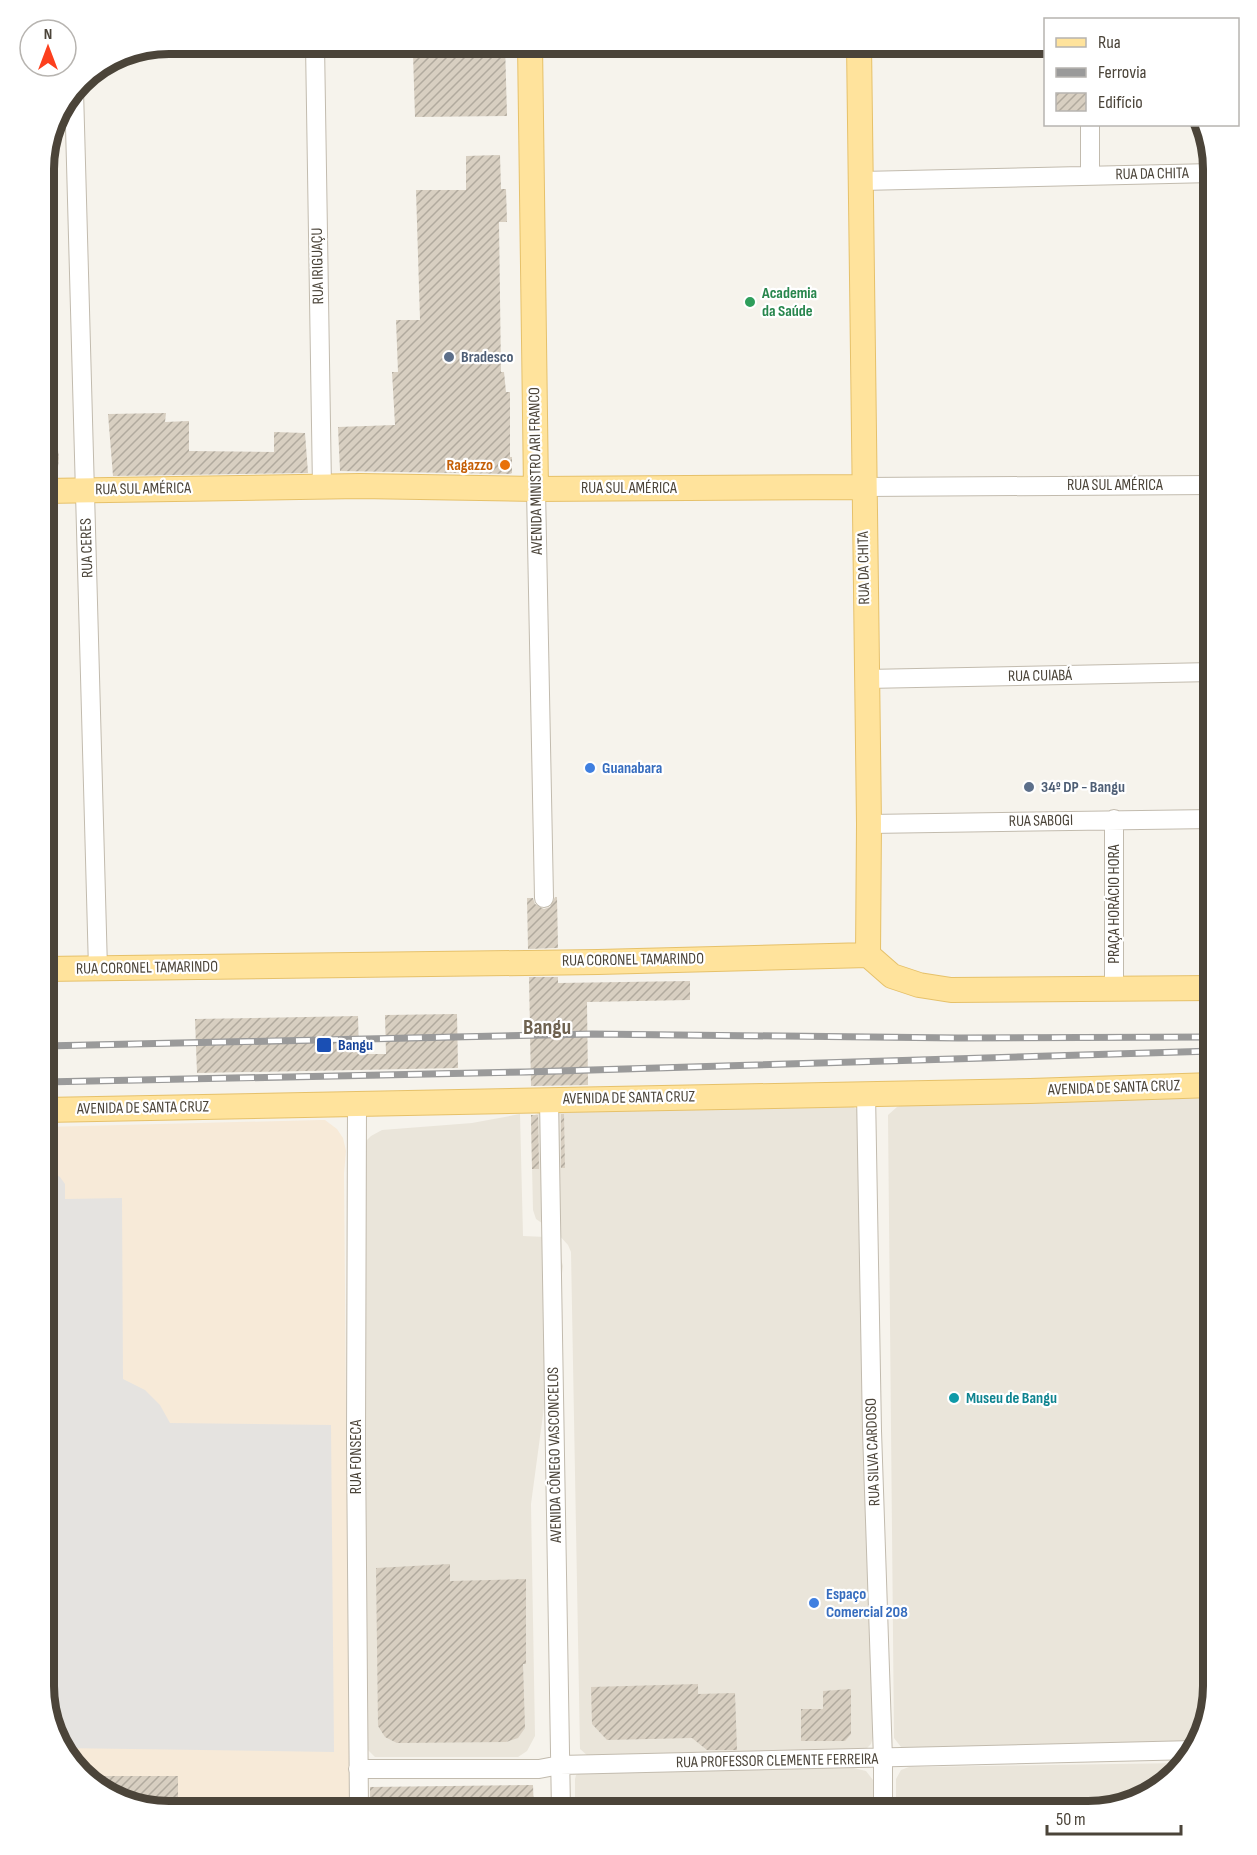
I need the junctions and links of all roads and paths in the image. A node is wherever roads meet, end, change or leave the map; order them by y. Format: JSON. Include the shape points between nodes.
{"nodes":[{"id":1,"x":315,"y":54,"type":"edge"},
{"id":2,"x":530,"y":54,"type":"edge"},
{"id":3,"x":859,"y":54,"type":"edge"},
{"id":4,"x":74,"y":103,"type":"edge"},
{"id":5,"x":1090,"y":126,"type":"edge"},
{"id":6,"x":1203,"y":173,"type":"edge"},
{"id":7,"x":1090,"y":175,"type":"junction"},
{"id":8,"x":861,"y":181,"type":"junction"},
{"id":9,"x":1203,"y":485,"type":"edge"},
{"id":10,"x":863,"y":487,"type":"junction"},
{"id":11,"x":322,"y":488,"type":"junction"},
{"id":12,"x":85,"y":489,"type":"junction"},
{"id":13,"x":536,"y":489,"type":"junction"},
{"id":14,"x":54,"y":491,"type":"edge"},
{"id":15,"x":1203,"y":672,"type":"edge"},
{"id":16,"x":866,"y":679,"type":"junction"},
{"id":17,"x":1114,"y":819,"type":"junction"},
{"id":18,"x":1203,"y":819,"type":"edge"},
{"id":19,"x":869,"y":824,"type":"junction"},
{"id":20,"x":544,"y":898,"type":"dead end"},
{"id":21,"x":868,"y":955,"type":"junction"},
{"id":22,"x":54,"y":969,"type":"edge"},
{"id":23,"x":98,"y":969,"type":"junction"},
{"id":24,"x":1203,"y":988,"type":"edge"},
{"id":25,"x":1114,"y":989,"type":"junction"},
{"id":26,"x":1203,"y":1085,"type":"edge"},
{"id":27,"x":866,"y":1093,"type":"junction"},
{"id":28,"x":549,"y":1100,"type":"junction"},
{"id":29,"x":357,"y":1103,"type":"junction"},
{"id":30,"x":54,"y":1110,"type":"edge"},
{"id":31,"x":1183,"y":1750,"type":"edge"},
{"id":32,"x":883,"y":1759,"type":"junction"},
{"id":33,"x":560,"y":1765,"type":"junction"},
{"id":34,"x":358,"y":1769,"type":"junction"},
{"id":35,"x":359,"y":1801,"type":"edge"},
{"id":36,"x":561,"y":1801,"type":"edge"},
{"id":37,"x":882,"y":1801,"type":"edge"}],
"edges":[{"from":1,"to":11,"type":"street","name":"RUA IRIGUAÇU"},
{"from":2,"to":13,"type":"main road","name":"AVENIDA MINISTRO ARI FRANCO"},
{"from":3,"to":8,"type":"main road","name":"RUA DA CHITA"},
{"from":4,"to":12,"type":"street","name":"RUA CERES"},
{"from":5,"to":7,"type":"street","name":"RUA DA CHITA"},
{"from":6,"to":7,"type":"street","name":"RUA DA CHITA"},
{"from":7,"to":8,"type":"street","name":"RUA DA CHITA"},
{"from":8,"to":10,"type":"main road","name":"RUA DA CHITA"},
{"from":9,"to":10,"type":"street","name":"RUA SUL AMÉRICA"},
{"from":10,"to":13,"type":"main road","name":"RUA SUL AMÉRICA"},
{"from":10,"to":16,"type":"main road","name":"RUA DA CHITA"},
{"from":11,"to":12,"type":"main road","name":"RUA SUL AMÉRICA"},
{"from":11,"to":13,"type":"main road","name":"RUA SUL AMÉRICA"},
{"from":12,"to":14,"type":"main road","name":"RUA SUL AMÉRICA"},
{"from":12,"to":23,"type":"street","name":"RUA CERES"},
{"from":13,"to":20,"type":"street","name":"AVENIDA MINISTRO ARI FRANCO"},
{"from":15,"to":16,"type":"street","name":"RUA CUIABÁ"},
{"from":16,"to":19,"type":"main road","name":"RUA DA CHITA"},
{"from":17,"to":18,"type":"street","name":"RUA SABOGI"},
{"from":17,"to":19,"type":"street","name":"RUA SABOGI"},
{"from":17,"to":25,"type":"street","name":"PRAÇA HORÁCIO HORA"},
{"from":19,"to":21,"type":"main road","name":"RUA DA CHITA"},
{"from":21,"to":23,"type":"main road","name":"RUA CORONEL TAMARINDO"},
{"from":21,"to":25,"type":"main road","via":[[892,976],[951,990]]},
{"from":22,"to":23,"type":"main road","name":"RUA CORONEL TAMARINDO"},
{"from":24,"to":25,"type":"main road"},
{"from":26,"to":27,"type":"main road","name":"AVENIDA DE SANTA CRUZ"},
{"from":27,"to":28,"type":"main road","name":"AVENIDA DE SANTA CRUZ"},
{"from":27,"to":32,"type":"street","name":"RUA SILVA CARDOSO"},
{"from":28,"to":29,"type":"main road","name":"AVENIDA DE SANTA CRUZ"},
{"from":28,"to":33,"type":"street","name":"AVENIDA CÔNEGO VASCONCELOS"},
{"from":29,"to":30,"type":"main road","name":"AVENIDA DE SANTA CRUZ"},
{"from":29,"to":34,"type":"street","name":"RUA FONSECA"},
{"from":31,"to":32,"type":"street","name":"RUA PROFESSOR CLEMENTE FERREIRA"},
{"from":32,"to":33,"type":"street","name":"RUA PROFESSOR CLEMENTE FERREIRA"},
{"from":32,"to":37,"type":"street","name":"RUA SILVA CARDOSO"},
{"from":33,"to":34,"type":"street","name":"RUA PROFESSOR CLEMENTE FERREIRA","via":[[539,1769]]},
{"from":33,"to":36,"type":"street","name":"AVENIDA CÔNEGO VASCONCELOS"},
{"from":34,"to":35,"type":"street","name":"RUA FONSECA"}]}
